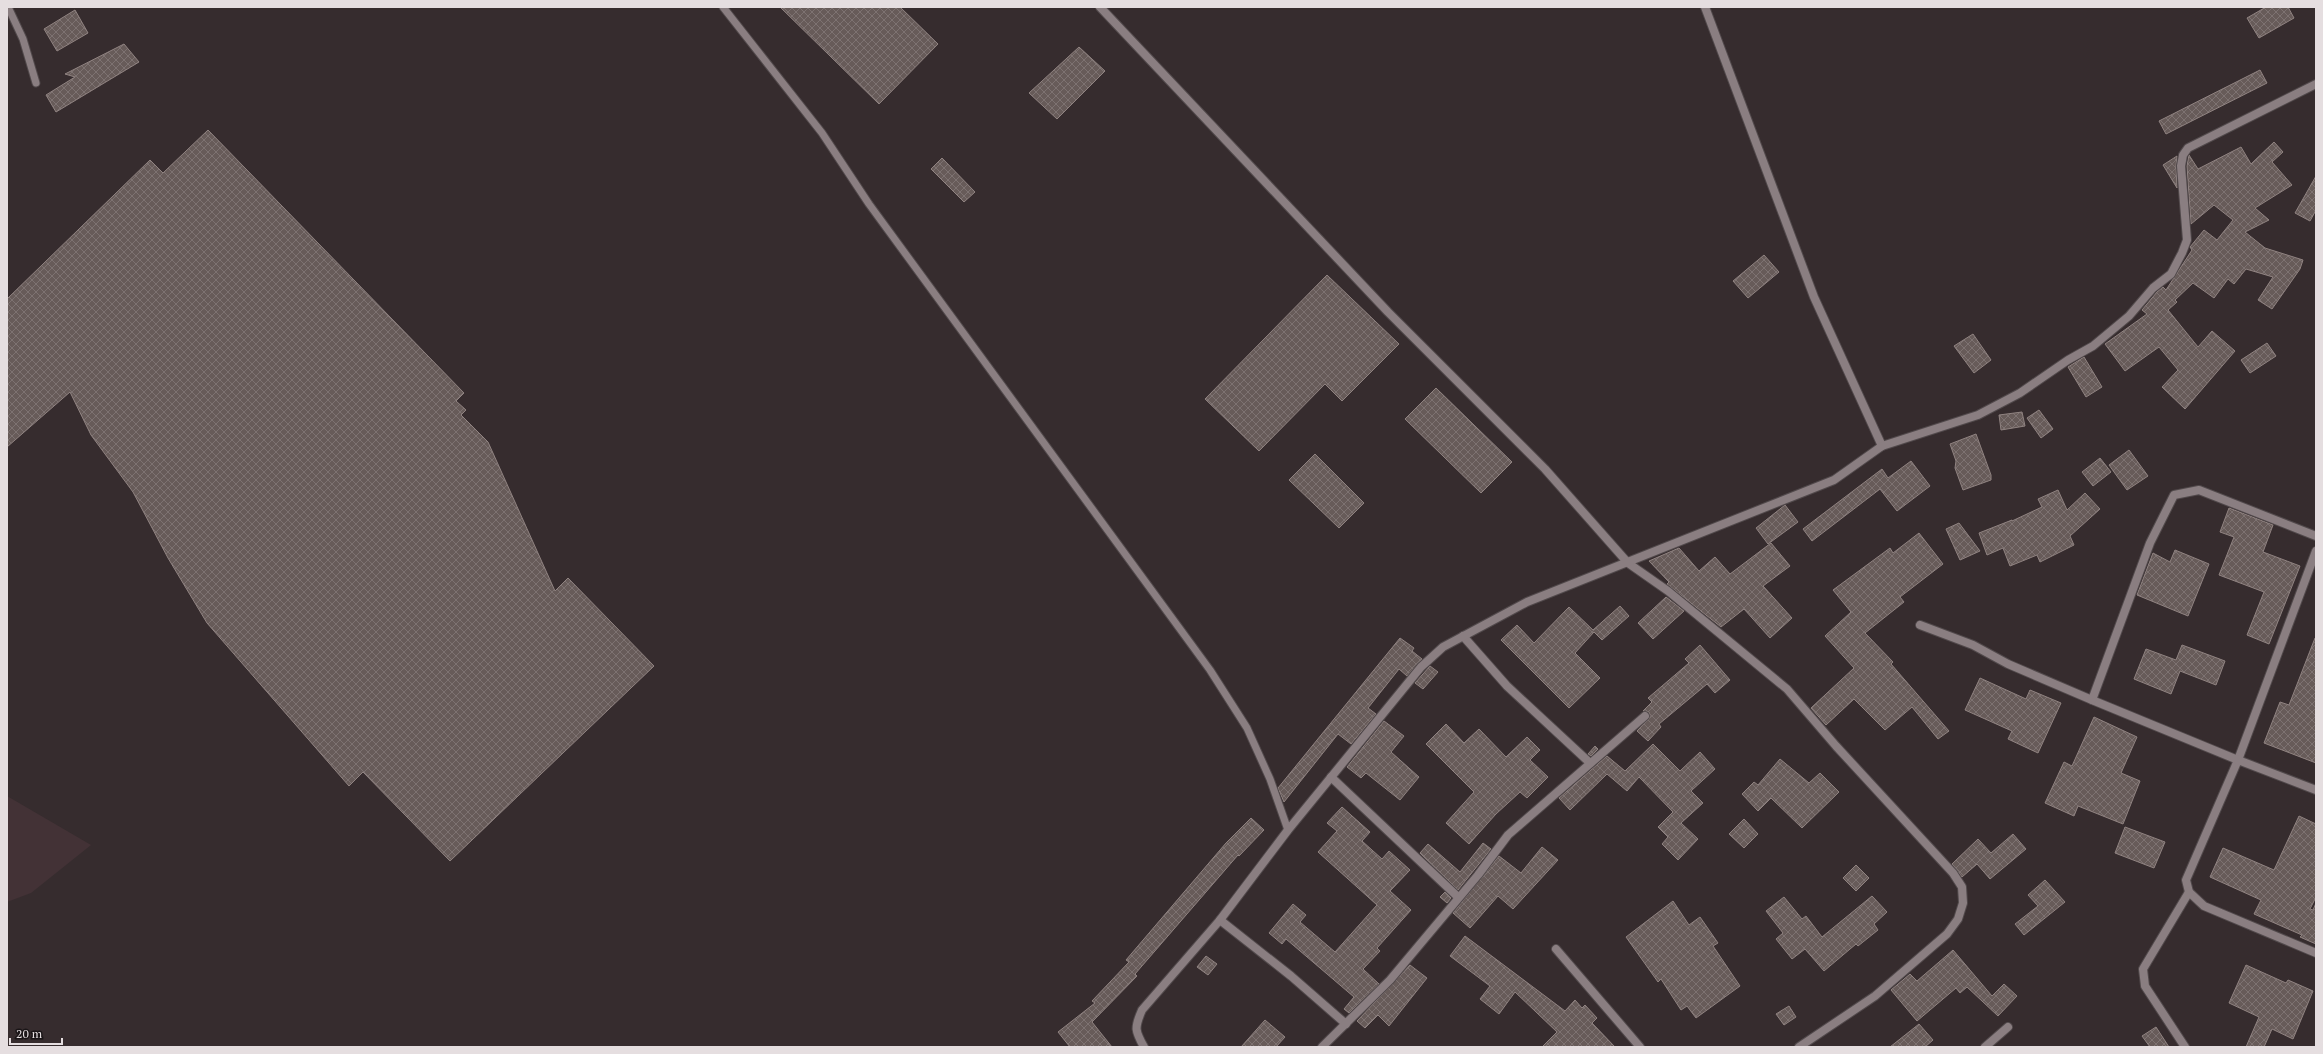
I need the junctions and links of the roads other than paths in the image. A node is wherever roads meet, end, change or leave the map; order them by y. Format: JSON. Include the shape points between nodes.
{"nodes":[{"id":1,"x":8,"y":7,"type":"edge"},
{"id":2,"x":723,"y":7,"type":"edge"},
{"id":3,"x":1100,"y":7,"type":"edge"},
{"id":4,"x":1705,"y":7,"type":"edge"},
{"id":5,"x":36,"y":83,"type":"dead end"},
{"id":6,"x":2316,"y":84,"type":"edge"},
{"id":7,"x":1882,"y":446,"type":"junction"},
{"id":8,"x":2316,"y":536,"type":"edge"},
{"id":9,"x":2316,"y":551,"type":"edge"},
{"id":10,"x":1628,"y":563,"type":"junction"},
{"id":11,"x":1920,"y":625,"type":"dead end"},
{"id":12,"x":1463,"y":636,"type":"junction"},
{"id":13,"x":2092,"y":700,"type":"junction"},
{"id":14,"x":1645,"y":716,"type":"dead end"},
{"id":15,"x":2238,"y":760,"type":"junction"},
{"id":16,"x":1590,"y":763,"type":"junction"},
{"id":17,"x":1331,"y":777,"type":"junction"},
{"id":18,"x":2316,"y":790,"type":"edge"},
{"id":19,"x":1288,"y":830,"type":"junction"},
{"id":20,"x":2189,"y":892,"type":"junction"},
{"id":21,"x":1458,"y":897,"type":"junction"},
{"id":22,"x":1220,"y":920,"type":"junction"},
{"id":23,"x":1556,"y":949,"type":"dead end"},
{"id":24,"x":2316,"y":953,"type":"edge"},
{"id":25,"x":1346,"y":1024,"type":"junction"},
{"id":26,"x":2008,"y":1027,"type":"dead end"},
{"id":27,"x":1144,"y":1047,"type":"edge"},
{"id":28,"x":1322,"y":1047,"type":"edge"},
{"id":29,"x":1640,"y":1047,"type":"edge"},
{"id":30,"x":1799,"y":1047,"type":"edge"},
{"id":31,"x":1985,"y":1047,"type":"edge"},
{"id":32,"x":2185,"y":1047,"type":"edge"}],
"edges":[{"from":1,"to":5,"type":"lane","via":[[24,39]]},
{"from":2,"to":19,"type":"lane","via":[[822,133],[869,204],[1210,670],[1247,728],[1270,779]]},
{"from":3,"to":10,"type":"street","via":[[1382,306],[1544,470]]},
{"from":4,"to":7,"type":"street","via":[[1814,297]]},
{"from":6,"to":7,"type":"street","via":[[2188,148],[2183,155],[2181,166],[2187,240],[2171,274],[2153,288],[2129,316],[2094,346],[2068,360],[2013,397],[1978,415]]},
{"from":7,"to":10,"type":"street","via":[[1834,480]]},
{"from":8,"to":13,"type":"street","via":[[2199,490],[2174,495],[2150,544]]},
{"from":9,"to":15,"type":"street"},
{"from":10,"to":12,"type":"street","via":[[1527,602]]},
{"from":10,"to":30,"type":"street","via":[[1668,591],[1787,688],[1836,746],[1953,873],[1962,887],[1963,903],[1958,919],[1947,934],[1875,996]]},
{"from":11,"to":13,"type":"street","via":[[1973,645],[2008,664]]},
{"from":12,"to":16,"type":"street","via":[[1507,686]]},
{"from":12,"to":17,"type":"street","via":[[1443,646],[1421,667]]},
{"from":13,"to":15,"type":"street"},
{"from":14,"to":16,"type":"street"},
{"from":15,"to":18,"type":"street"},
{"from":15,"to":20,"type":"street","via":[[2186,880]]},
{"from":16,"to":21,"type":"street","via":[[1508,835]]},
{"from":17,"to":19,"type":"street"},
{"from":17,"to":21,"type":"street"},
{"from":19,"to":22,"type":"street"},
{"from":20,"to":24,"type":"street","via":[[2204,906]]},
{"from":20,"to":32,"type":"street","via":[[2143,969],[2145,986]]},
{"from":21,"to":25,"type":"street","via":[[1390,980]]},
{"from":22,"to":25,"type":"street","via":[[1291,976]]},
{"from":22,"to":27,"type":"street","via":[[1142,1010],[1136,1022],[1136,1033]]},
{"from":23,"to":29,"type":"street"},
{"from":25,"to":28,"type":"street"},
{"from":26,"to":31,"type":"street"}]}
